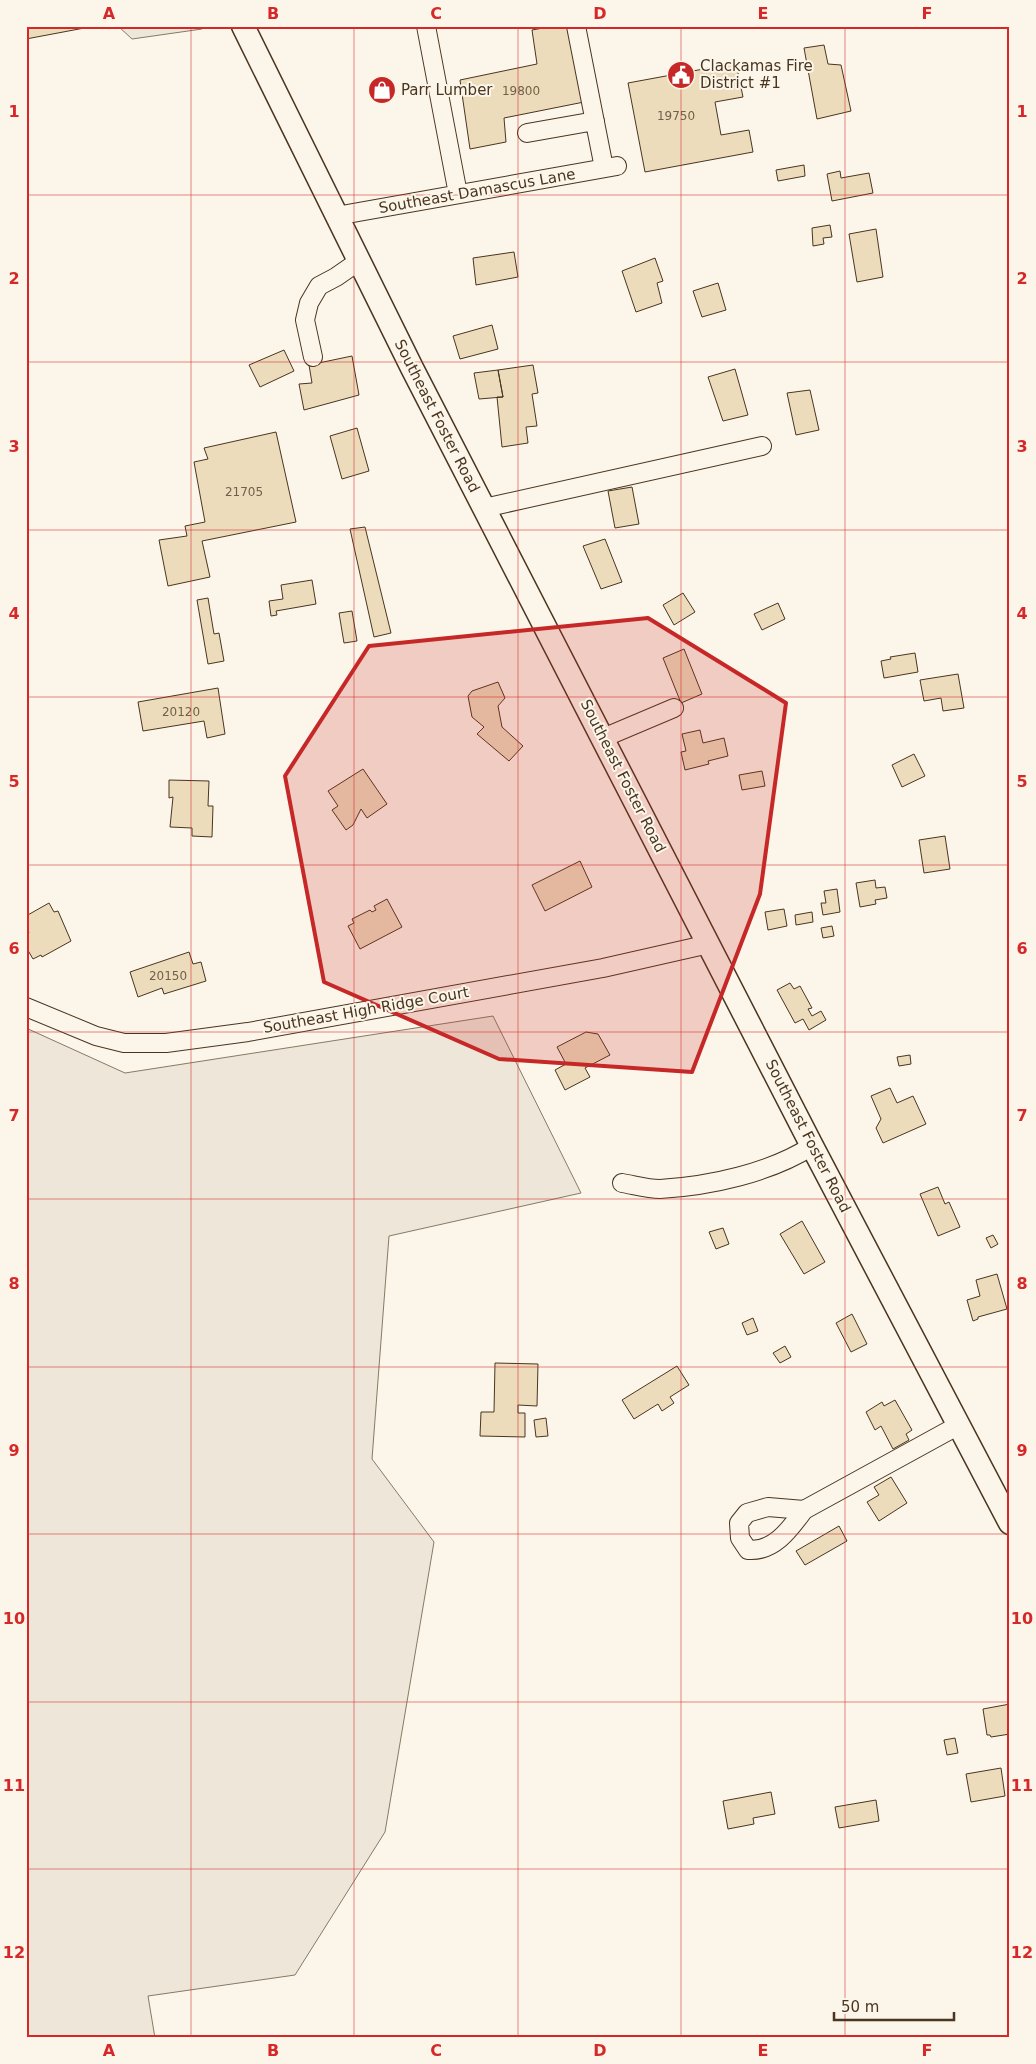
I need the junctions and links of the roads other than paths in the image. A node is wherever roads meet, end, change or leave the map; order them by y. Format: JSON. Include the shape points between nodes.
{"nodes":[{"id":1,"x":243,"y":26,"type":"edge"},
{"id":2,"x":426,"y":26,"type":"edge"},
{"id":3,"x":576,"y":26,"type":"edge"},
{"id":4,"x":595,"y":121,"type":"junction"},
{"id":5,"x":527,"y":133,"type":"dead end"},
{"id":6,"x":458,"y":194,"type":"junction"},
{"id":7,"x":336,"y":216,"type":"junction"},
{"id":8,"x":358,"y":261,"type":"junction"},
{"id":9,"x":313,"y":357,"type":"dead end"},
{"id":10,"x":762,"y":446,"type":"dead end"},
{"id":11,"x":484,"y":508,"type":"junction"},
{"id":12,"x":674,"y":708,"type":"dead end"},
{"id":13,"x":603,"y":738,"type":"junction"},
{"id":14,"x":709,"y":944,"type":"junction"},
{"id":15,"x":26,"y":1007,"type":"edge"},
{"id":16,"x":812,"y":1146,"type":"junction"},
{"id":17,"x":622,"y":1183,"type":"dead end"},
{"id":18,"x":958,"y":1425,"type":"junction"},
{"id":19,"x":804,"y":1510,"type":"dead end"},
{"id":20,"x":1010,"y":1523,"type":"edge"}],
"edges":[{"from":1,"to":7,"type":"main road","name":"Southeast Foster Road"},
{"from":2,"to":6,"type":"street"},
{"from":3,"to":4,"type":"street"},
{"from":4,"to":5,"type":"street"},
{"from":4,"to":6,"type":"street","name":"Southeast Damascus Lane","via":[[611,167]]},
{"from":6,"to":7,"type":"street","name":"Southeast Damascus Lane"},
{"from":7,"to":8,"type":"main road","name":"Southeast Foster Road"},
{"from":8,"to":9,"type":"street","via":[[319,286],[309,303],[305,320]]},
{"from":8,"to":11,"type":"main road","name":"Southeast Foster Road"},
{"from":10,"to":11,"type":"street"},
{"from":11,"to":13,"type":"main road","name":"Southeast Foster Road"},
{"from":12,"to":13,"type":"street"},
{"from":13,"to":14,"type":"main road","name":"Southeast Foster Road"},
{"from":14,"to":15,"type":"street","name":"Southeast High Ridge Court","via":[[603,968],[248,1032],[166,1043],[124,1043],[96,1036]]},
{"from":14,"to":16,"type":"main road","name":"Southeast Foster Road"},
{"from":16,"to":17,"type":"street","via":[[769,1168],[710,1182],[658,1189]]},
{"from":16,"to":18,"type":"main road","name":"Southeast Foster Road"},
{"from":18,"to":19,"type":"street"},
{"from":18,"to":20,"type":"main road","name":"Southeast Foster Road"}]}
